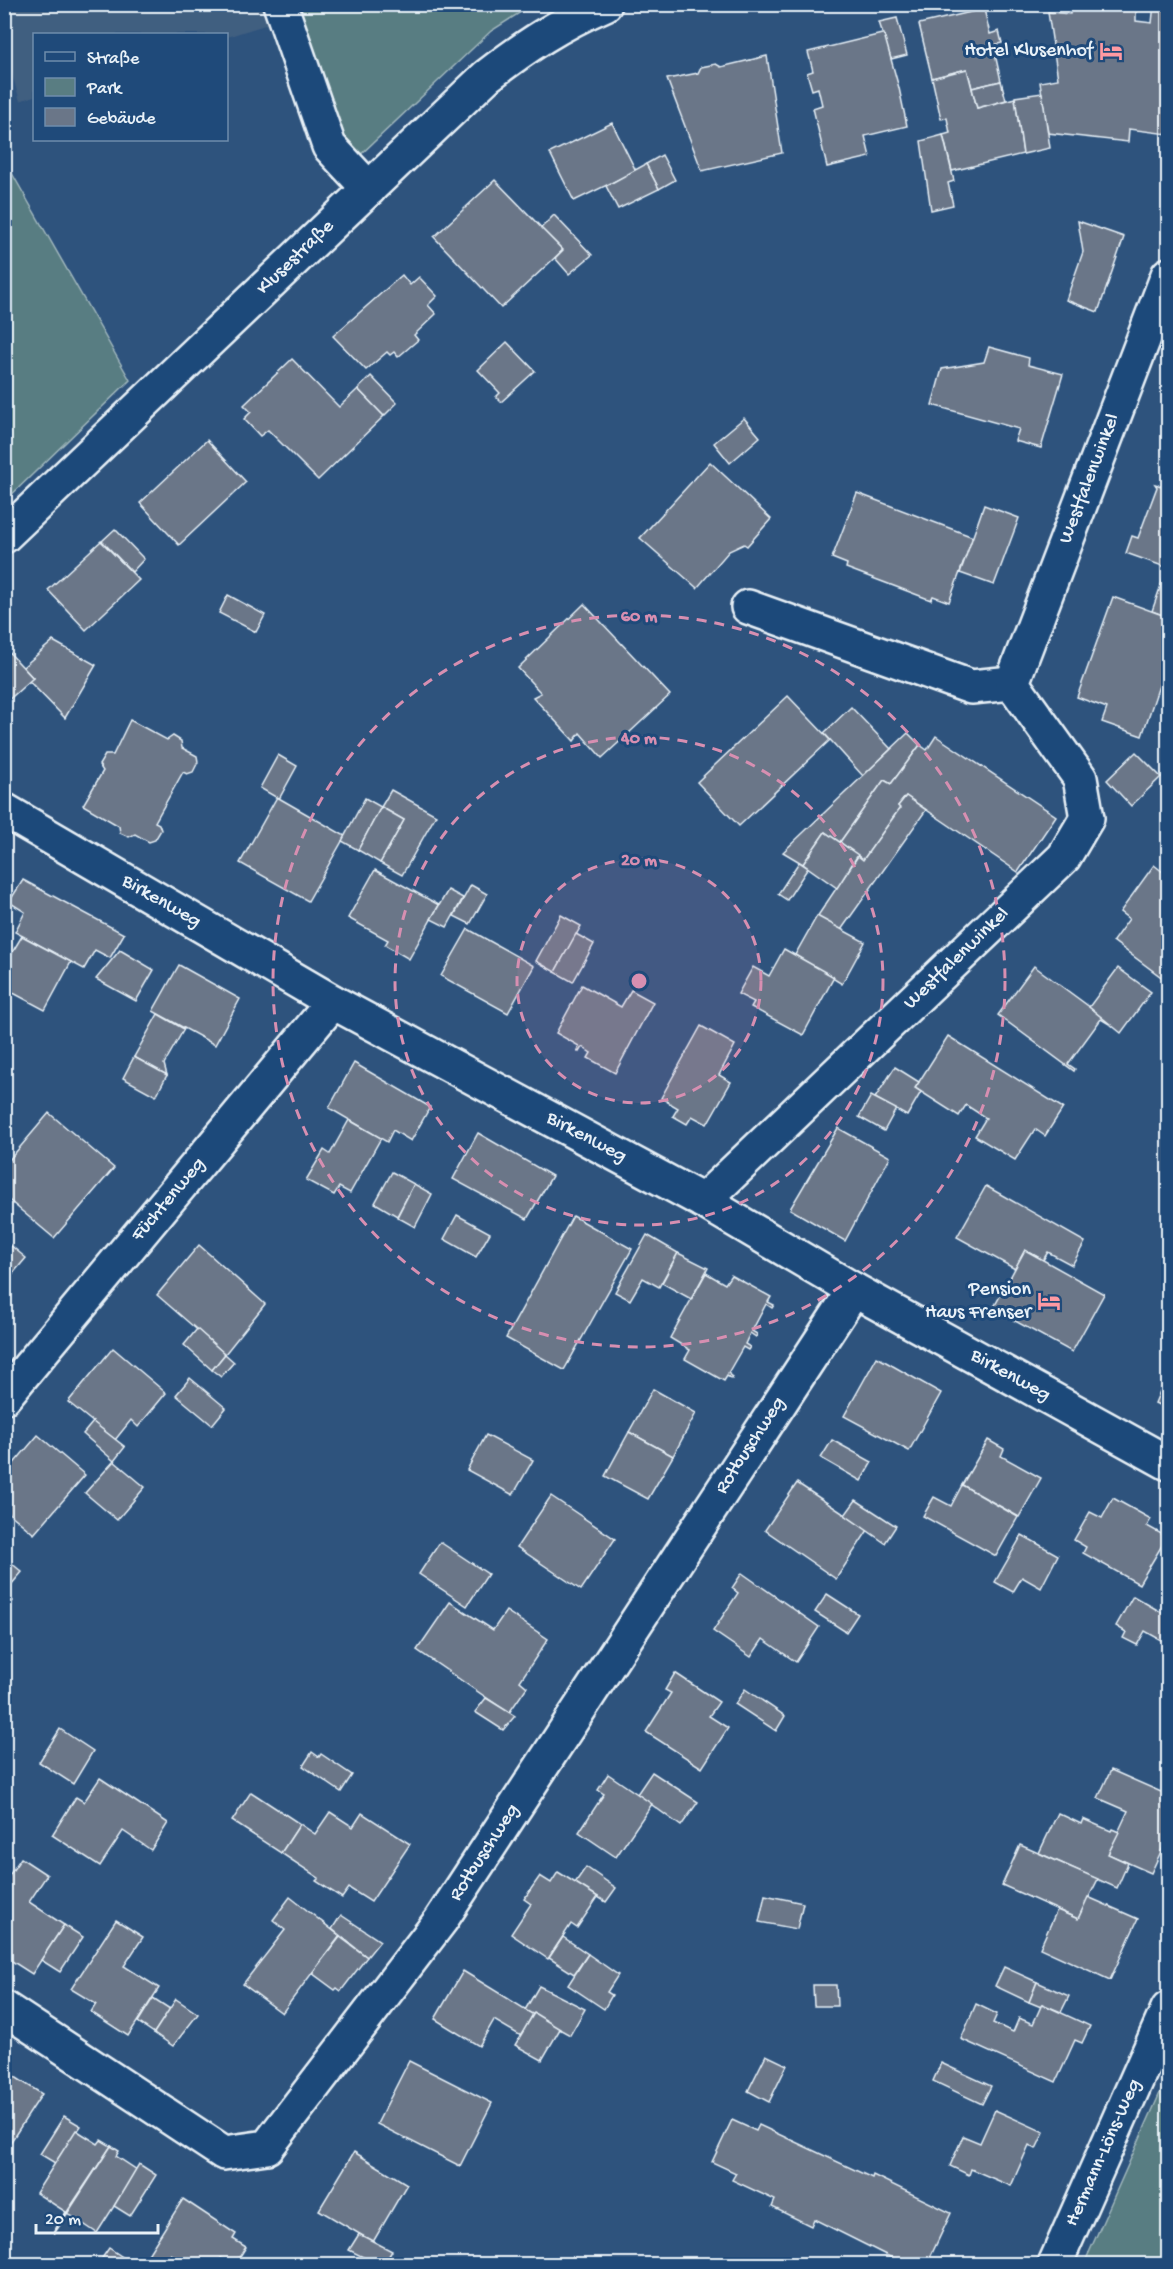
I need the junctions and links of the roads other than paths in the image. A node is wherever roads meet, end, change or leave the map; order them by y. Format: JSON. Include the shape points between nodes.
{"nodes":[{"id":1,"x":280,"y":4,"type":"edge"},
{"id":2,"x":605,"y":4,"type":"edge"},
{"id":3,"x":369,"y":189,"type":"junction"},
{"id":4,"x":1168,"y":275,"type":"edge"},
{"id":5,"x":4,"y":536,"type":"edge"},
{"id":6,"x":748,"y":607,"type":"dead end"},
{"id":7,"x":1012,"y":683,"type":"junction"},
{"id":8,"x":4,"y":810,"type":"edge"},
{"id":9,"x":333,"y":1002,"type":"junction"},
{"id":10,"x":703,"y":1201,"type":"junction"},
{"id":11,"x":854,"y":1290,"type":"junction"},
{"id":12,"x":4,"y":1397,"type":"edge"},
{"id":13,"x":1168,"y":1463,"type":"edge"},
{"id":14,"x":4,"y":2008,"type":"edge"},
{"id":15,"x":1168,"y":2009,"type":"edge"},
{"id":16,"x":1055,"y":2265,"type":"edge"}],
"edges":[{"from":1,"to":3,"type":"street","via":[[328,146]]},
{"from":2,"to":3,"type":"street","name":"Klusestraße","via":[[568,20],[487,76]]},
{"from":3,"to":5,"type":"street","name":"Klusestraße"},
{"from":4,"to":7,"type":"street","name":"Westfalenwinkel"},
{"from":6,"to":7,"type":"street","via":[[971,687]]},
{"from":7,"to":10,"type":"street","name":"Westfalenwinkel","via":[[1080,778],[1087,818],[1064,857]]},
{"from":8,"to":9,"type":"street","name":"Birkenweg"},
{"from":9,"to":10,"type":"street","name":"Birkenweg"},
{"from":9,"to":12,"type":"street","name":"Füchtenweg"},
{"from":10,"to":11,"type":"street","name":"Birkenweg"},
{"from":11,"to":13,"type":"street","name":"Birkenweg"},
{"from":11,"to":14,"type":"street","name":"Rotbuschweg","via":[[441,1920],[267,2147],[224,2153]]},
{"from":15,"to":16,"type":"street","name":"Hermann-Löns-Weg"}]}
